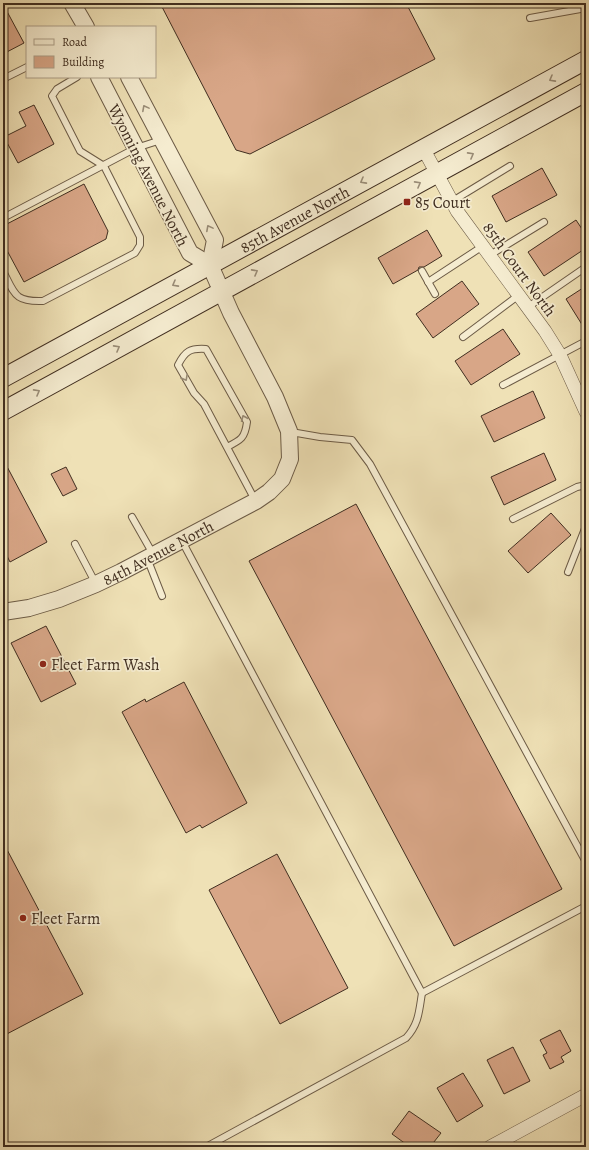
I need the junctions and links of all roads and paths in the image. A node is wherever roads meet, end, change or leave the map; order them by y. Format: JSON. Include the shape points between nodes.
{"nodes":[{"id":1,"x":72,"y":3,"type":"edge"},
{"id":2,"x":586,"y":8,"type":"edge"},
{"id":3,"x":530,"y":18,"type":"dead end"},
{"id":4,"x":85,"y":26,"type":"edge"},
{"id":5,"x":586,"y":60,"type":"edge"},
{"id":6,"x":26,"y":68,"type":"edge"},
{"id":7,"x":75,"y":78,"type":"edge"},
{"id":8,"x":100,"y":78,"type":"edge"},
{"id":9,"x":130,"y":78,"type":"edge"},
{"id":10,"x":3,"y":79,"type":"edge"},
{"id":11,"x":586,"y":92,"type":"edge"},
{"id":12,"x":161,"y":140,"type":"junction"},
{"id":13,"x":136,"y":148,"type":"junction"},
{"id":14,"x":423,"y":148,"type":"junction"},
{"id":15,"x":104,"y":166,"type":"junction"},
{"id":16,"x":510,"y":166,"type":"dead end"},
{"id":17,"x":436,"y":174,"type":"junction"},
{"id":18,"x":451,"y":202,"type":"junction"},
{"id":19,"x":3,"y":218,"type":"edge"},
{"id":20,"x":544,"y":222,"type":"dead end"},
{"id":21,"x":486,"y":250,"type":"junction"},
{"id":22,"x":210,"y":265,"type":"junction"},
{"id":23,"x":586,"y":267,"type":"edge"},
{"id":24,"x":3,"y":271,"type":"edge"},
{"id":25,"x":422,"y":271,"type":"dead end"},
{"id":26,"x":428,"y":282,"type":"junction"},
{"id":27,"x":221,"y":291,"type":"junction"},
{"id":28,"x":435,"y":294,"type":"dead end"},
{"id":29,"x":519,"y":295,"type":"junction"},
{"id":30,"x":528,"y":307,"type":"junction"},
{"id":31,"x":463,"y":337,"type":"dead end"},
{"id":32,"x":586,"y":341,"type":"edge"},
{"id":33,"x":560,"y":355,"type":"junction"},
{"id":34,"x":3,"y":378,"type":"edge"},
{"id":35,"x":502,"y":385,"type":"dead end"},
{"id":36,"x":3,"y":410,"type":"edge"},
{"id":37,"x":586,"y":410,"type":"edge"},
{"id":38,"x":289,"y":431,"type":"junction"},
{"id":39,"x":227,"y":447,"type":"junction"},
{"id":40,"x":586,"y":485,"type":"edge"},
{"id":41,"x":256,"y":501,"type":"junction"},
{"id":42,"x":132,"y":517,"type":"dead end"},
{"id":43,"x":513,"y":519,"type":"dead end"},
{"id":44,"x":586,"y":526,"type":"edge"},
{"id":45,"x":181,"y":540,"type":"junction"},
{"id":46,"x":75,"y":544,"type":"dead end"},
{"id":47,"x":150,"y":556,"type":"junction"},
{"id":48,"x":568,"y":572,"type":"dead end"},
{"id":49,"x":96,"y":584,"type":"junction"},
{"id":50,"x":162,"y":596,"type":"dead end"},
{"id":51,"x":3,"y":612,"type":"edge"},
{"id":52,"x":586,"y":862,"type":"edge"},
{"id":53,"x":586,"y":906,"type":"edge"},
{"id":54,"x":422,"y":993,"type":"junction"},
{"id":55,"x":586,"y":1095,"type":"edge"},
{"id":56,"x":206,"y":1147,"type":"edge"},
{"id":57,"x":490,"y":1147,"type":"edge"}],
"edges":[{"from":1,"to":4,"type":"street"},
{"from":2,"to":3,"type":"lane"},
{"from":5,"to":14,"type":"main road","name":"85th Avenue North","one_way":true},
{"from":6,"to":10,"type":"lane"},
{"from":7,"to":15,"type":"lane","via":[[57,89],[52,96],[80,151]]},
{"from":8,"to":13,"type":"street","name":"Wyoming Avenue North"},
{"from":12,"to":9,"type":"street","name":"Wyoming Avenue North","one_way":true},
{"from":17,"to":11,"type":"main road","name":"85th Avenue North","one_way":true},
{"from":12,"to":13,"type":"lane"},
{"from":22,"to":12,"type":"street","name":"Wyoming Avenue North","one_way":true,"via":[[215,240]]},
{"from":13,"to":15,"type":"lane"},
{"from":13,"to":22,"type":"street","name":"Wyoming Avenue North","via":[[190,253]]},
{"from":14,"to":17,"type":"street","name":"85th Court North"},
{"from":14,"to":22,"type":"main road","name":"85th Avenue North","one_way":true},
{"from":15,"to":19,"type":"lane"},
{"from":15,"to":24,"type":"lane","via":[[140,237],[140,245],[135,253],[43,301],[30,302],[17,296]]},
{"from":16,"to":18,"type":"lane"},
{"from":17,"to":18,"type":"street","name":"85th Court North"},
{"from":27,"to":17,"type":"main road","name":"85th Avenue North","one_way":true},
{"from":18,"to":21,"type":"street","name":"85th Court North"},
{"from":20,"to":21,"type":"lane"},
{"from":21,"to":26,"type":"lane"},
{"from":21,"to":29,"type":"street","name":"85th Court North"},
{"from":22,"to":27,"type":"street"},
{"from":22,"to":34,"type":"main road","name":"85th Avenue North","one_way":true},
{"from":23,"to":30,"type":"lane"},
{"from":25,"to":26,"type":"lane"},
{"from":26,"to":28,"type":"lane"},
{"from":36,"to":27,"type":"main road","name":"85th Avenue North","one_way":true},
{"from":27,"to":38,"type":"street","via":[[275,397]]},
{"from":29,"to":30,"type":"street","name":"85th Court North"},
{"from":29,"to":31,"type":"lane"},
{"from":30,"to":33,"type":"street","name":"85th Court North"},
{"from":32,"to":33,"type":"lane"},
{"from":33,"to":35,"type":"lane"},
{"from":33,"to":37,"type":"street","name":"85th Court North"},
{"from":38,"to":41,"type":"street","name":"84th Avenue North","via":[[290,459],[282,479]]},
{"from":38,"to":52,"type":"lane","via":[[352,440],[370,464]]},
{"from":39,"to":39,"type":"lane","one_way":true,"via":[[246,433],[247,422],[206,349],[195,348],[183,355],[178,365],[194,393],[204,404]]},
{"from":39,"to":41,"type":"lane"},
{"from":40,"to":43,"type":"lane","via":[[578,486]]},
{"from":41,"to":45,"type":"street","name":"84th Avenue North"},
{"from":42,"to":47,"type":"lane"},
{"from":44,"to":48,"type":"lane"},
{"from":45,"to":47,"type":"street","name":"84th Avenue North"},
{"from":45,"to":54,"type":"lane"},
{"from":46,"to":49,"type":"lane"},
{"from":47,"to":49,"type":"street","name":"84th Avenue North"},
{"from":47,"to":50,"type":"lane"},
{"from":49,"to":51,"type":"street","name":"84th Avenue North","via":[[59,599]]},
{"from":53,"to":54,"type":"lane"},
{"from":54,"to":56,"type":"lane","via":[[418,1020],[406,1038]]},
{"from":55,"to":57,"type":"street"}]}
